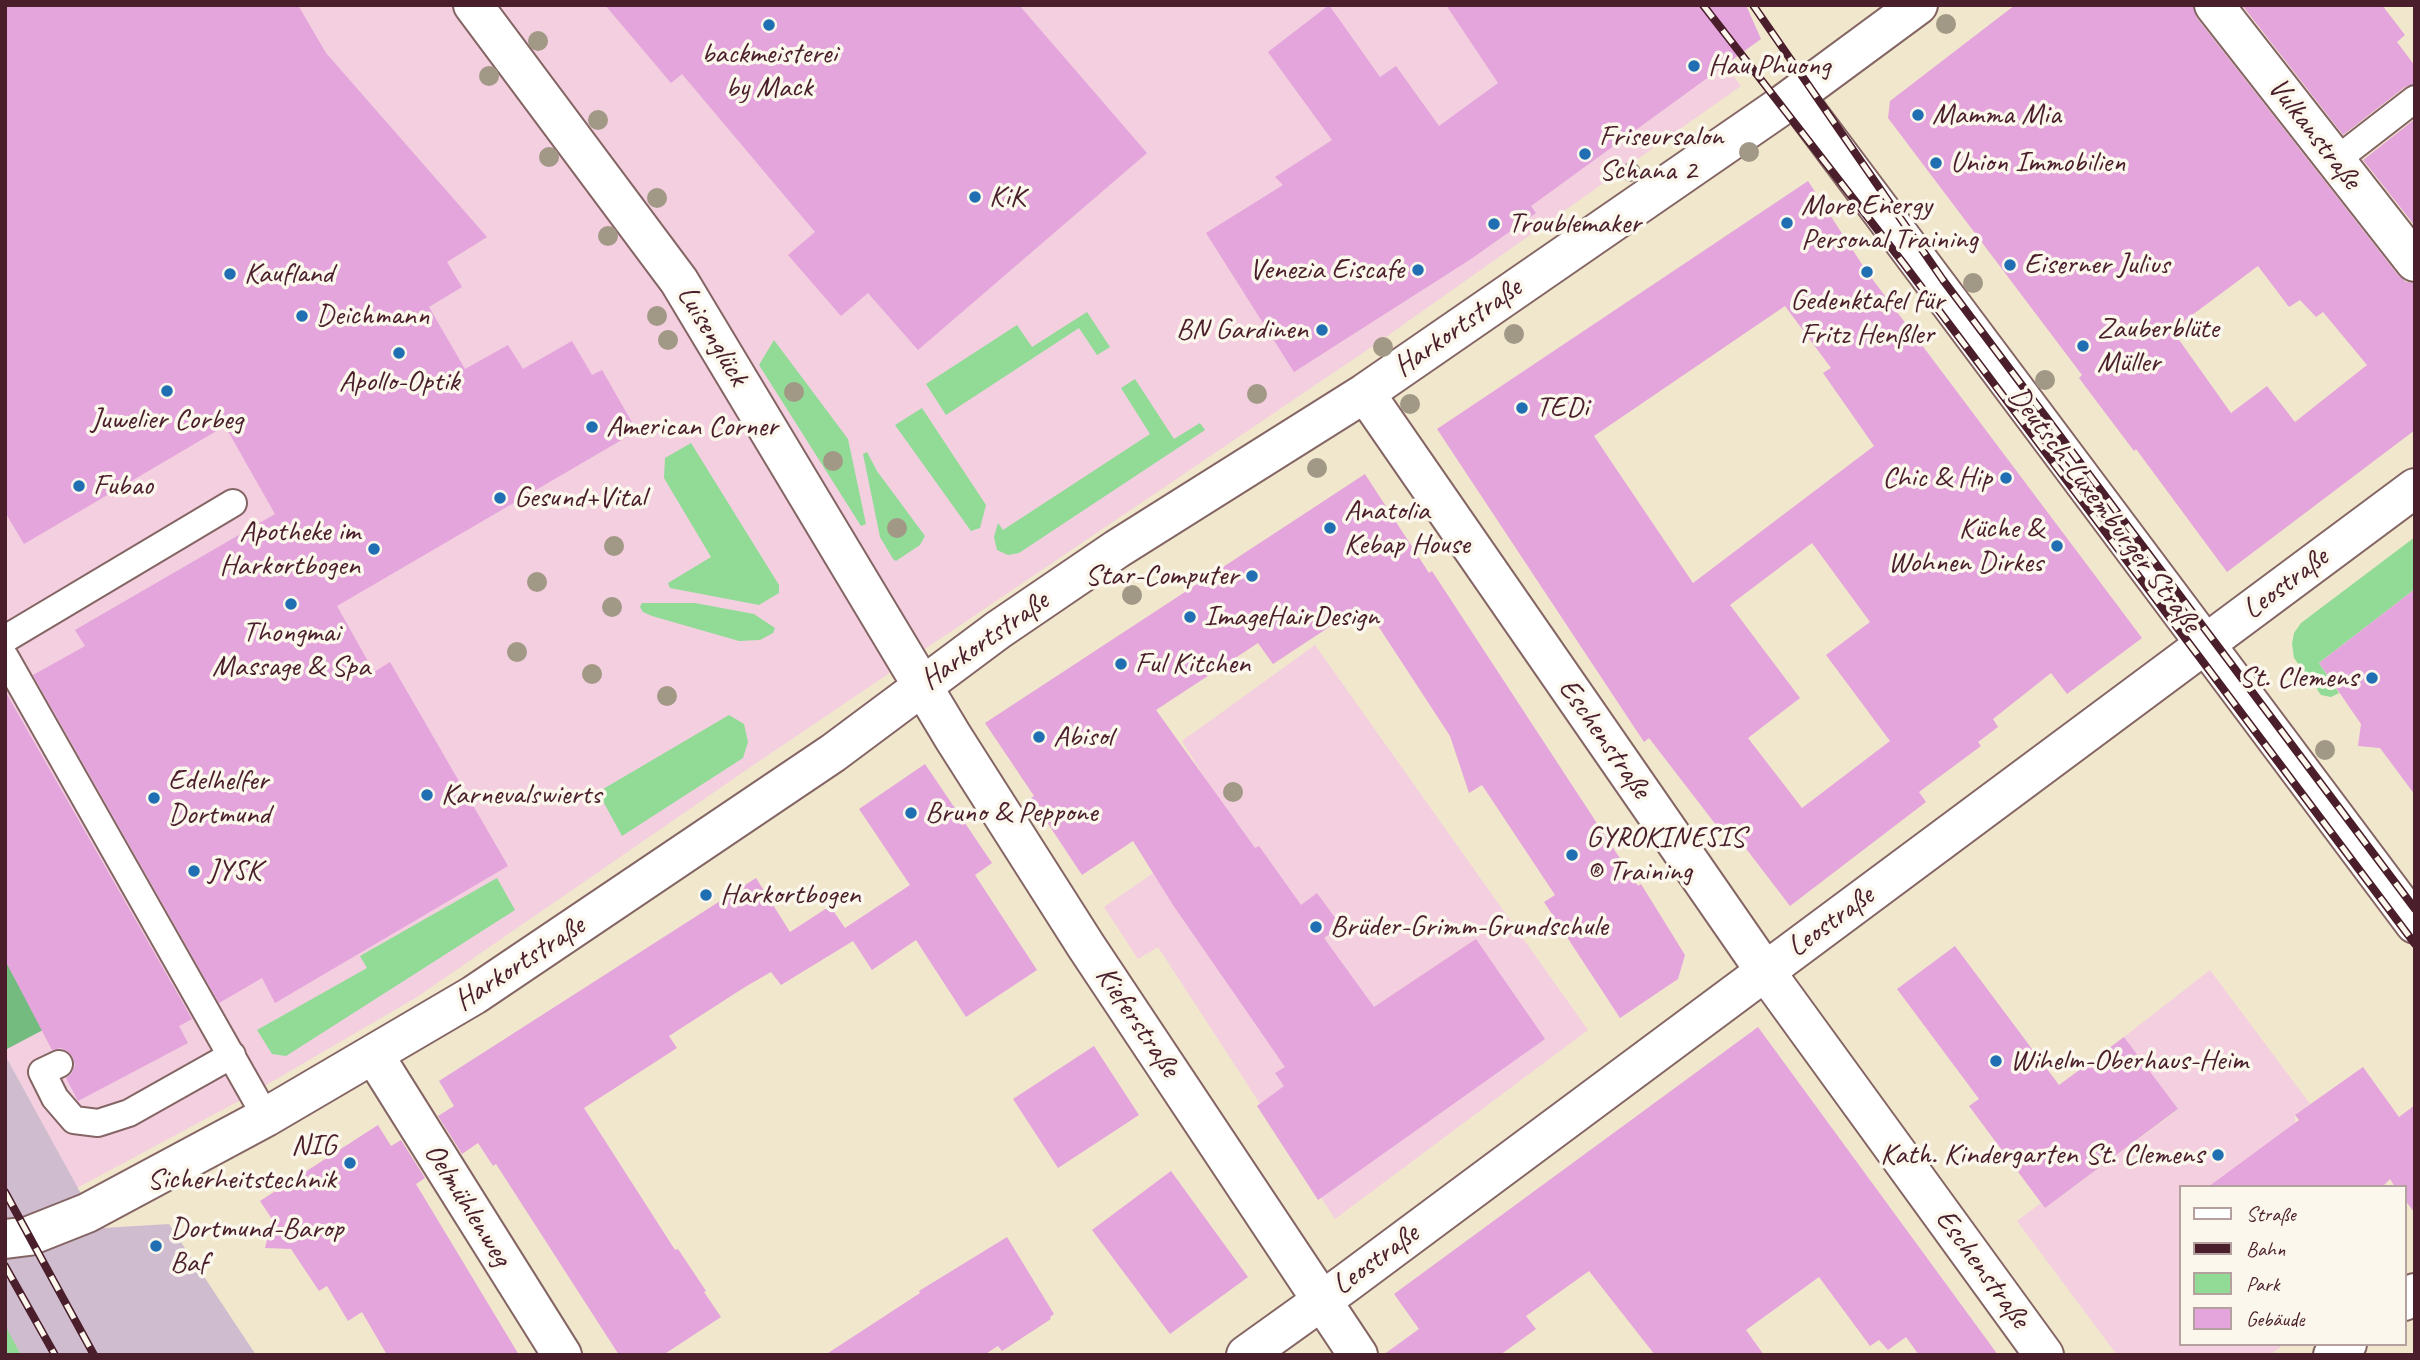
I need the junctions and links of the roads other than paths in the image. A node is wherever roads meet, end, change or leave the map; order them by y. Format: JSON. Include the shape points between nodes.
{"nodes":[{"id":1,"x":473,"y":5,"type":"edge"},
{"id":2,"x":1918,"y":5,"type":"edge"},
{"id":3,"x":2214,"y":5,"type":"edge"},
{"id":4,"x":1795,"y":96,"type":"junction"},
{"id":5,"x":2415,"y":99,"type":"edge"},
{"id":6,"x":2335,"y":161,"type":"junction"},
{"id":7,"x":2415,"y":262,"type":"edge"},
{"id":8,"x":1365,"y":393,"type":"junction"},
{"id":9,"x":2415,"y":488,"type":"edge"},
{"id":10,"x":233,"y":503,"type":"dead end"},
{"id":11,"x":5,"y":639,"type":"edge"},
{"id":12,"x":2204,"y":645,"type":"junction"},
{"id":13,"x":5,"y":657,"type":"edge"},
{"id":14,"x":923,"y":684,"type":"junction"},
{"id":15,"x":2415,"y":923,"type":"edge"},
{"id":16,"x":1765,"y":971,"type":"junction"},
{"id":17,"x":232,"y":1055,"type":"junction"},
{"id":18,"x":374,"y":1055,"type":"junction"},
{"id":19,"x":59,"y":1063,"type":"dead end"},
{"id":20,"x":267,"y":1117,"type":"junction"},
{"id":21,"x":17,"y":1238,"type":"edge"},
{"id":22,"x":1321,"y":1300,"type":"junction"},
{"id":23,"x":562,"y":1355,"type":"edge"},
{"id":24,"x":1246,"y":1355,"type":"edge"},
{"id":25,"x":1358,"y":1355,"type":"edge"},
{"id":26,"x":2044,"y":1355,"type":"edge"}],
"edges":[{"from":1,"to":14,"type":"street","name":"Luisenglück","via":[[679,281]]},
{"from":2,"to":4,"type":"street","name":"Harkortstraße"},
{"from":3,"to":6,"type":"street","name":"Vulkanstraße"},
{"from":4,"to":8,"type":"street","name":"Harkortstraße"},
{"from":4,"to":12,"type":"street","name":"Deutsch-Luxemburger Straße"},
{"from":5,"to":6,"type":"lane"},
{"from":6,"to":7,"type":"street","name":"Vulkanstraße"},
{"from":8,"to":14,"type":"street","name":"Harkortstraße","via":[[1117,549]]},
{"from":8,"to":16,"type":"street","name":"Eschenstraße"},
{"from":9,"to":12,"type":"street","name":"Leostraße"},
{"from":10,"to":11,"type":"lane"},
{"from":12,"to":15,"type":"street","name":"Deutsch-Luxemburger Straße"},
{"from":12,"to":16,"type":"street","name":"Leostraße"},
{"from":13,"to":17,"type":"lane"},
{"from":14,"to":18,"type":"street","name":"Harkortstraße","via":[[683,856],[474,995]]},
{"from":14,"to":22,"type":"street","name":"Kieferstraße","via":[[1086,946]]},
{"from":16,"to":22,"type":"street","name":"Leostraße"},
{"from":16,"to":26,"type":"street","name":"Eschenstraße"},
{"from":17,"to":19,"type":"lane","via":[[130,1113],[98,1123],[74,1121],[55,1098],[42,1072]]},
{"from":17,"to":20,"type":"lane"},
{"from":18,"to":20,"type":"street","name":"Harkortstraße"},
{"from":18,"to":23,"type":"street","name":"Oelmühlenweg"},
{"from":20,"to":21,"type":"street","name":"Harkortstraße","via":[[87,1213]]},
{"from":22,"to":24,"type":"street","name":"Leostraße"},
{"from":22,"to":25,"type":"street","name":"Kieferstraße"}]}
